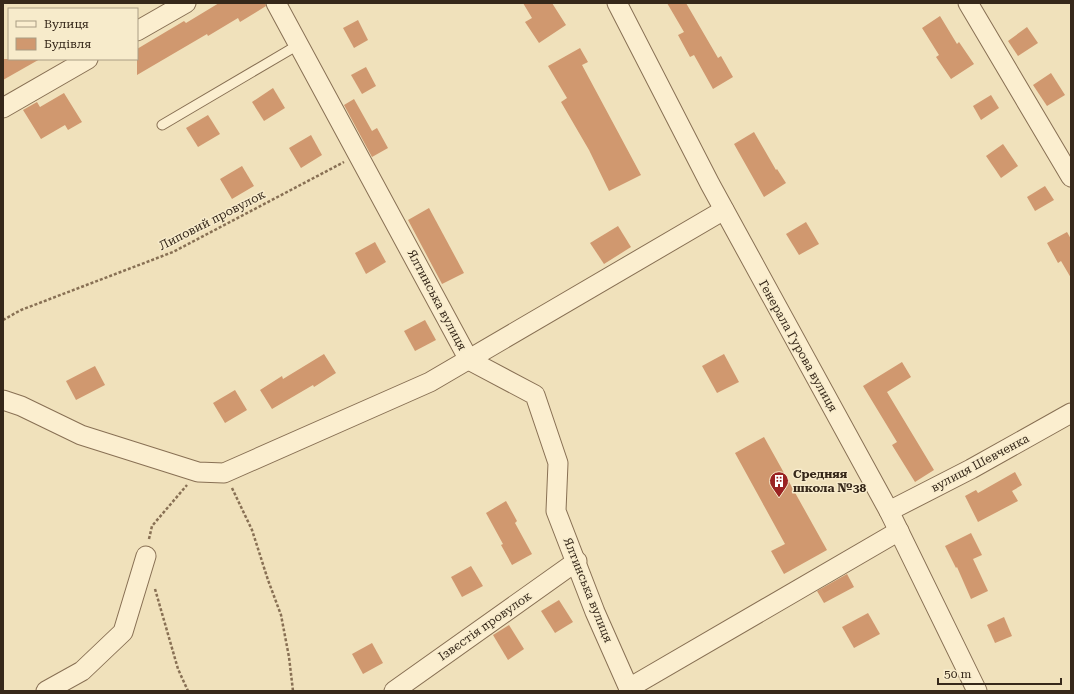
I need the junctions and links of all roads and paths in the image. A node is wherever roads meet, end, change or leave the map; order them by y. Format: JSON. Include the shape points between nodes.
{"nodes":[{"id":1,"x":186,"y":3,"type":"edge"},
{"id":2,"x":276,"y":3,"type":"edge"},
{"id":3,"x":617,"y":3,"type":"edge"},
{"id":4,"x":968,"y":3,"type":"edge"},
{"id":5,"x":138,"y":30,"type":"edge"},
{"id":6,"x":298,"y":45,"type":"junction"},
{"id":7,"x":86,"y":60,"type":"edge"},
{"id":8,"x":3,"y":108,"type":"edge"},
{"id":9,"x":162,"y":125,"type":"dead end"},
{"id":10,"x":358,"y":155,"type":"junction"},
{"id":11,"x":1071,"y":177,"type":"edge"},
{"id":12,"x":724,"y":210,"type":"junction"},
{"id":13,"x":3,"y":320,"type":"edge"},
{"id":14,"x":469,"y":360,"type":"junction"},
{"id":15,"x":3,"y":400,"type":"edge"},
{"id":16,"x":1071,"y":413,"type":"edge"},
{"id":17,"x":198,"y":472,"type":"junction"},
{"id":18,"x":224,"y":472,"type":"junction"},
{"id":19,"x":889,"y":511,"type":"junction"},
{"id":20,"x":899,"y":531,"type":"junction"},
{"id":21,"x":146,"y":556,"type":"joint"},
{"id":22,"x":576,"y":561,"type":"junction"},
{"id":23,"x":155,"y":586,"type":"dead end"},
{"id":24,"x":630,"y":690,"type":"edge"},
{"id":25,"x":46,"y":691,"type":"edge"},
{"id":26,"x":188,"y":691,"type":"edge"},
{"id":27,"x":293,"y":691,"type":"edge"},
{"id":28,"x":394,"y":691,"type":"edge"},
{"id":29,"x":977,"y":691,"type":"edge"}],
"edges":[{"from":1,"to":5,"type":"street"},
{"from":2,"to":6,"type":"street","name":"Ялтинська вулиця"},
{"from":3,"to":12,"type":"street","name":"Генерала Гурова вулиця"},
{"from":4,"to":11,"type":"street"},
{"from":6,"to":9,"type":"lane"},
{"from":6,"to":10,"type":"street","name":"Ялтинська вулиця"},
{"from":7,"to":8,"type":"street"},
{"from":10,"to":13,"type":"path","name":"Липовий провулок","via":[[173,252],[21,310]]},
{"from":10,"to":14,"type":"street","name":"Ялтинська вулиця"},
{"from":12,"to":14,"type":"street"},
{"from":12,"to":19,"type":"street","name":"Генерала Гурова вулиця"},
{"from":14,"to":18,"type":"street","via":[[430,382]]},
{"from":14,"to":22,"type":"street","name":"Ялтинська вулиця","via":[[535,395],[558,463],[556,511]]},
{"from":15,"to":17,"type":"street","via":[[81,435]]},
{"from":16,"to":19,"type":"street","name":"вулиця Шевченка"},
{"from":17,"to":18,"type":"street"},
{"from":17,"to":21,"type":"path","via":[[152,526]]},
{"from":18,"to":27,"type":"path","via":[[252,530],[281,615]]},
{"from":19,"to":20,"type":"street","name":"Генерала Гурова вулиця"},
{"from":20,"to":24,"type":"street"},
{"from":20,"to":29,"type":"street","name":"Генерала Гурова вулиця"},
{"from":21,"to":25,"type":"street","via":[[123,632],[82,671]]},
{"from":22,"to":24,"type":"street","name":"Ялтинська вулиця","via":[[595,612]]},
{"from":22,"to":28,"type":"street","name":"Ізвєстія провулок"},
{"from":23,"to":26,"type":"path","via":[[178,669]]}]}
